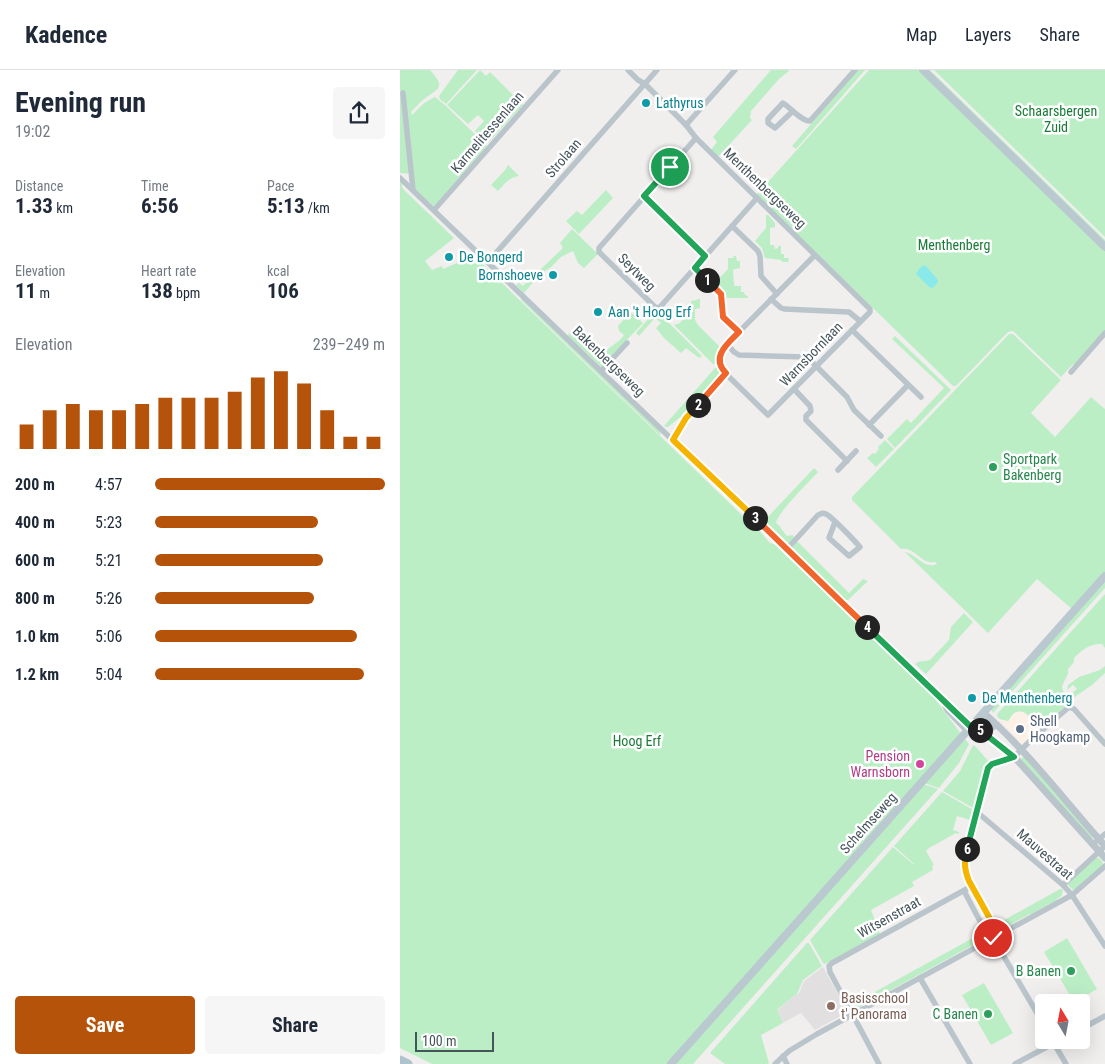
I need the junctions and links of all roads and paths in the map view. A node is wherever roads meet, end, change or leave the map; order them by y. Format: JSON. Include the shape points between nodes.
{"nodes":[{"id":1,"x":558,"y":70,"type":"edge"},
{"id":2,"x":628,"y":70,"type":"edge"},
{"id":3,"x":657,"y":70,"type":"edge"},
{"id":4,"x":735,"y":70,"type":"edge"},
{"id":5,"x":855,"y":70,"type":"edge"},
{"id":6,"x":922,"y":70,"type":"edge"},
{"id":7,"x":645,"y":84,"type":"junction"},
{"id":8,"x":403,"y":94,"type":"dead end"},
{"id":9,"x":792,"y":111,"type":"junction"},
{"id":10,"x":686,"y":125,"type":"junction"},
{"id":11,"x":696,"y":138,"type":"junction"},
{"id":12,"x":411,"y":173,"type":"junction"},
{"id":13,"x":400,"y":176,"type":"edge"},
{"id":14,"x":413,"y":190,"type":"junction"},
{"id":15,"x":644,"y":196,"type":"junction"},
{"id":16,"x":757,"y":198,"type":"junction"},
{"id":17,"x":434,"y":210,"type":"junction"},
{"id":18,"x":732,"y":226,"type":"junction"},
{"id":19,"x":1105,"y":248,"type":"edge"},
{"id":20,"x":815,"y":255,"type":"junction"},
{"id":21,"x":705,"y":256,"type":"junction"},
{"id":22,"x":488,"y":262,"type":"junction"},
{"id":23,"x":695,"y":268,"type":"junction"},
{"id":24,"x":777,"y":294,"type":"junction"},
{"id":25,"x":772,"y":299,"type":"junction"},
{"id":26,"x":870,"y":308,"type":"joint"},
{"id":27,"x":860,"y":321,"type":"junction"},
{"id":28,"x":852,"y":330,"type":"junction"},
{"id":29,"x":739,"y":332,"type":"junction"},
{"id":30,"x":1105,"y":333,"type":"edge"},
{"id":31,"x":627,"y":342,"type":"dead end"},
{"id":32,"x":727,"y":344,"type":"junction"},
{"id":33,"x":817,"y":366,"type":"junction"},
{"id":34,"x":601,"y":371,"type":"junction"},
{"id":35,"x":1070,"y":372,"type":"dead end"},
{"id":36,"x":726,"y":373,"type":"junction"},
{"id":37,"x":908,"y":385,"type":"junction"},
{"id":38,"x":794,"y":389,"type":"junction"},
{"id":39,"x":921,"y":397,"type":"dead end"},
{"id":40,"x":869,"y":425,"type":"junction"},
{"id":41,"x":881,"y":436,"type":"dead end"},
{"id":42,"x":673,"y":440,"type":"junction"},
{"id":43,"x":856,"y":452,"type":"dead end"},
{"id":44,"x":847,"y":461,"type":"junction"},
{"id":45,"x":838,"y":470,"type":"dead end"},
{"id":46,"x":835,"y":522,"type":"junction"},
{"id":47,"x":787,"y":549,"type":"junction"},
{"id":48,"x":1105,"y":576,"type":"edge"},
{"id":49,"x":984,"y":713,"type":"junction"},
{"id":50,"x":998,"y":725,"type":"junction"},
{"id":51,"x":971,"y":727,"type":"junction"},
{"id":52,"x":988,"y":737,"type":"junction"},
{"id":53,"x":1105,"y":744,"type":"edge"},
{"id":54,"x":1022,"y":749,"type":"junction"},
{"id":55,"x":1014,"y":757,"type":"junction"},
{"id":56,"x":977,"y":812,"type":"junction"},
{"id":57,"x":1105,"y":834,"type":"edge"},
{"id":58,"x":1096,"y":842,"type":"junction"},
{"id":59,"x":1103,"y":848,"type":"edge"},
{"id":60,"x":1105,"y":858,"type":"edge"},
{"id":61,"x":1105,"y":866,"type":"edge"},
{"id":62,"x":1063,"y":884,"type":"junction"},
{"id":63,"x":972,"y":886,"type":"junction"},
{"id":64,"x":964,"y":890,"type":"junction"},
{"id":65,"x":1072,"y":895,"type":"junction"},
{"id":66,"x":994,"y":938,"type":"junction"},
{"id":67,"x":1105,"y":946,"type":"edge"},
{"id":68,"x":920,"y":978,"type":"junction"},
{"id":69,"x":1035,"y":1009,"type":"edge"},
{"id":70,"x":853,"y":1015,"type":"junction"},
{"id":71,"x":1105,"y":1016,"type":"edge"},
{"id":72,"x":1090,"y":1024,"type":"edge"},
{"id":73,"x":1041,"y":1049,"type":"edge"},
{"id":74,"x":1059,"y":1049,"type":"edge"},
{"id":75,"x":783,"y":1056,"type":"junction"},
{"id":76,"x":400,"y":1060,"type":"edge"},
{"id":77,"x":408,"y":1064,"type":"edge"},
{"id":78,"x":671,"y":1064,"type":"edge"},
{"id":79,"x":775,"y":1064,"type":"edge"},
{"id":80,"x":787,"y":1064,"type":"edge"},
{"id":81,"x":879,"y":1064,"type":"edge"},
{"id":82,"x":970,"y":1064,"type":"edge"},
{"id":83,"x":1015,"y":1064,"type":"edge"},
{"id":84,"x":1066,"y":1064,"type":"edge"}],
"edges":[{"from":1,"to":17,"type":"street","name":"Karmelitessenlaan"},
{"from":2,"to":7,"type":"street"},
{"from":3,"to":7,"type":"street","name":"Strolaan"},
{"from":4,"to":10,"type":"street"},
{"from":5,"to":9,"type":"street","via":[[811,120],[805,120]]},
{"from":6,"to":19,"type":"main road"},
{"from":7,"to":10,"type":"street","name":"Menthenbergseweg"},
{"from":7,"to":22,"type":"street","name":"Strolaan"},
{"from":8,"to":12,"type":"street"},
{"from":9,"to":9,"type":"street","via":[[782,104],[768,123],[775,128]]},
{"from":10,"to":11,"type":"street","name":"Menthenbergseweg"},
{"from":11,"to":15,"type":"street"},
{"from":11,"to":16,"type":"street","name":"Menthenbergseweg"},
{"from":12,"to":13,"type":"street","name":"Bakenbergseweg"},
{"from":12,"to":14,"type":"street"},
{"from":13,"to":14,"type":"street","name":"Bakenbergseweg"},
{"from":14,"to":17,"type":"street","name":"Bakenbergseweg"},
{"from":15,"to":21,"type":"street"},
{"from":15,"to":23,"type":"street","name":"Seytweg","via":[[599,246],[599,252],[656,308]]},
{"from":16,"to":18,"type":"street"},
{"from":16,"to":20,"type":"street","name":"Menthenbergseweg"},
{"from":17,"to":22,"type":"street","name":"Bakenbergseweg"},
{"from":18,"to":21,"type":"street"},
{"from":18,"to":24,"type":"street","via":[[758,251],[761,276]]},
{"from":20,"to":24,"type":"street"},
{"from":20,"to":26,"type":"street","name":"Menthenbergseweg"},
{"from":21,"to":23,"type":"street"},
{"from":22,"to":34,"type":"street","name":"Bakenbergseweg"},
{"from":23,"to":29,"type":"street","via":[[721,294],[723,317]]},
{"from":24,"to":25,"type":"street"},
{"from":25,"to":27,"type":"street","via":[[784,309],[849,312]]},
{"from":25,"to":29,"type":"street"},
{"from":26,"to":27,"type":"street","name":"Warnsbornlaan"},
{"from":27,"to":28,"type":"street","name":"Warnsbornlaan"},
{"from":28,"to":33,"type":"street","name":"Warnsbornlaan"},
{"from":28,"to":37,"type":"street"},
{"from":29,"to":32,"type":"street"},
{"from":30,"to":35,"type":"street"},
{"from":31,"to":34,"type":"street"},
{"from":32,"to":33,"type":"street","via":[[739,355],[805,357]]},
{"from":32,"to":36,"type":"street","via":[[720,357],[721,368]]},
{"from":33,"to":38,"type":"street","name":"Warnsbornlaan"},
{"from":33,"to":40,"type":"street"},
{"from":34,"to":42,"type":"street","name":"Bakenbergseweg"},
{"from":36,"to":38,"type":"street","name":"Warnsbornlaan","via":[[768,415]]},
{"from":36,"to":42,"type":"street","via":[[691,412]]},
{"from":37,"to":39,"type":"street"},
{"from":37,"to":40,"type":"street"},
{"from":38,"to":44,"type":"street","via":[[810,406],[806,420]]},
{"from":40,"to":41,"type":"street"},
{"from":42,"to":47,"type":"street","name":"Bakenbergseweg"},
{"from":43,"to":44,"type":"street"},
{"from":44,"to":45,"type":"street"},
{"from":46,"to":46,"type":"street","via":[[860,547],[849,556],[829,538]]},
{"from":46,"to":47,"type":"street","via":[[826,514],[818,515]]},
{"from":47,"to":51,"type":"street","name":"Bakenbergseweg","via":[[940,698],[948,710]]},
{"from":48,"to":49,"type":"main road","name":"Schelmseweg"},
{"from":49,"to":50,"type":"street","name":"Bakenbergseweg"},
{"from":49,"to":51,"type":"main road","name":"Schelmseweg"},
{"from":50,"to":52,"type":"street","via":[[992,728]]},
{"from":50,"to":54,"type":"street","name":"Bakenbergseweg"},
{"from":51,"to":52,"type":"street","name":"Bakenbergseweg"},
{"from":51,"to":78,"type":"main road","name":"Schelmseweg"},
{"from":52,"to":55,"type":"street","name":"Bakenbergseweg"},
{"from":53,"to":54,"type":"street","via":[[1069,707]]},
{"from":54,"to":55,"type":"street"},
{"from":54,"to":58,"type":"street","name":"Bakenbergseweg"},
{"from":55,"to":56,"type":"street","via":[[989,766]]},
{"from":55,"to":58,"type":"street","name":"Bakenbergseweg"},
{"from":56,"to":62,"type":"street","name":"Mauvestraat"},
{"from":56,"to":63,"type":"street","via":[[964,864]]},
{"from":57,"to":58,"type":"street"},
{"from":58,"to":59,"type":"street","name":"Bakenbergseweg"},
{"from":59,"to":60,"type":"street","name":"Bakenbergseweg"},
{"from":59,"to":62,"type":"street"},
{"from":61,"to":65,"type":"street"},
{"from":62,"to":65,"type":"street","name":"Mauvestraat"},
{"from":63,"to":64,"type":"street","name":"Witsenstraat"},
{"from":63,"to":66,"type":"street"},
{"from":64,"to":66,"type":"street"},
{"from":64,"to":70,"type":"street","name":"Witsenstraat","via":[[832,962],[829,968]]},
{"from":65,"to":66,"type":"street"},
{"from":65,"to":67,"type":"street","name":"Mauvestraat"},
{"from":66,"to":68,"type":"street"},
{"from":66,"to":69,"type":"street"},
{"from":68,"to":70,"type":"street"},
{"from":68,"to":82,"type":"street"},
{"from":70,"to":75,"type":"street"},
{"from":70,"to":81,"type":"street"},
{"from":71,"to":72,"type":"street"},
{"from":73,"to":83,"type":"street"},
{"from":74,"to":84,"type":"street"},
{"from":75,"to":79,"type":"street"},
{"from":75,"to":80,"type":"street"},
{"from":76,"to":77,"type":"main road"}]}
